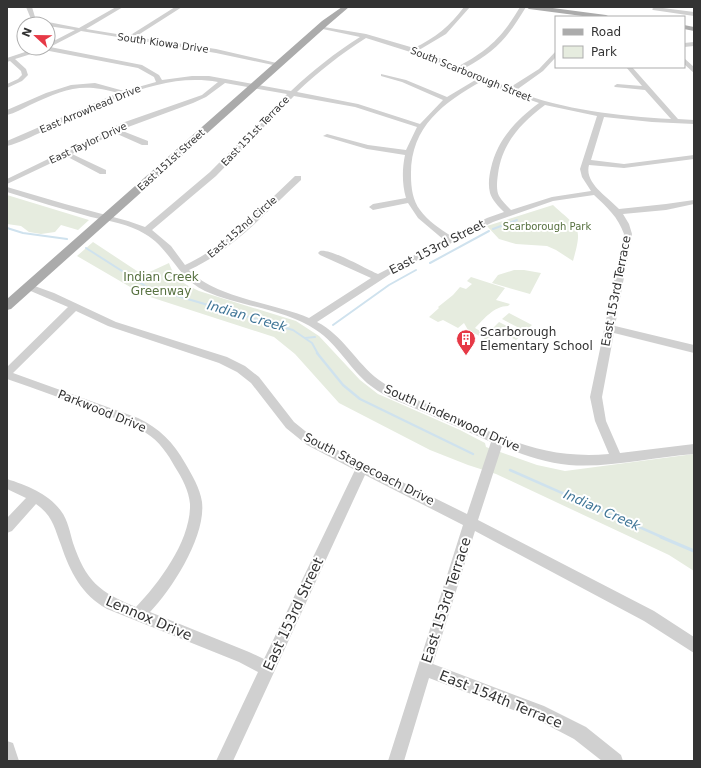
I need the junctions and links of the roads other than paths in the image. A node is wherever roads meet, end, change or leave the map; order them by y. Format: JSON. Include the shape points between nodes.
{"nodes":[{"id":1,"x":108,"y":7,"type":"edge"},
{"id":2,"x":179,"y":7,"type":"edge"},
{"id":3,"x":346,"y":7,"type":"edge"},
{"id":4,"x":467,"y":7,"type":"edge"},
{"id":5,"x":523,"y":7,"type":"edge"},
{"id":6,"x":529,"y":7,"type":"edge"},
{"id":7,"x":119,"y":8,"type":"edge"},
{"id":8,"x":655,"y":9,"type":"dead end"},
{"id":9,"x":337,"y":10,"type":"edge"},
{"id":10,"x":683,"y":12,"type":"edge"},
{"id":11,"x":694,"y":14,"type":"edge"},
{"id":12,"x":575,"y":15,"type":"edge"},
{"id":13,"x":590,"y":16,"type":"edge"},
{"id":14,"x":56,"y":26,"type":"edge"},
{"id":15,"x":320,"y":27,"type":"junction"},
{"id":16,"x":81,"y":30,"type":"junction"},
{"id":17,"x":366,"y":36,"type":"junction"},
{"id":18,"x":130,"y":38,"type":"junction"},
{"id":19,"x":56,"y":42,"type":"edge"},
{"id":20,"x":56,"y":50,"type":"edge"},
{"id":21,"x":415,"y":50,"type":"junction"},
{"id":22,"x":555,"y":54,"type":"edge"},
{"id":23,"x":21,"y":56,"type":"edge"},
{"id":24,"x":9,"y":60,"type":"edge"},
{"id":25,"x":685,"y":61,"type":"edge"},
{"id":26,"x":278,"y":64,"type":"junction"},
{"id":27,"x":460,"y":68,"type":"junction"},
{"id":28,"x":630,"y":68,"type":"edge"},
{"id":29,"x":694,"y":72,"type":"edge"},
{"id":30,"x":383,"y":75,"type":"dead end"},
{"id":31,"x":481,"y":79,"type":"junction"},
{"id":32,"x":223,"y":81,"type":"junction"},
{"id":33,"x":159,"y":82,"type":"junction"},
{"id":34,"x":7,"y":86,"type":"edge"},
{"id":35,"x":254,"y":86,"type":"junction"},
{"id":36,"x":617,"y":86,"type":"dead end"},
{"id":37,"x":647,"y":88,"type":"junction"},
{"id":38,"x":510,"y":91,"type":"junction"},
{"id":39,"x":292,"y":92,"type":"junction"},
{"id":40,"x":124,"y":93,"type":"junction"},
{"id":41,"x":447,"y":99,"type":"junction"},
{"id":42,"x":545,"y":102,"type":"junction"},
{"id":43,"x":172,"y":109,"type":"junction"},
{"id":44,"x":7,"y":113,"type":"edge"},
{"id":45,"x":601,"y":114,"type":"junction"},
{"id":46,"x":179,"y":117,"type":"dead end"},
{"id":47,"x":676,"y":122,"type":"junction"},
{"id":48,"x":694,"y":122,"type":"edge"},
{"id":49,"x":420,"y":126,"type":"junction"},
{"id":50,"x":114,"y":130,"type":"junction"},
{"id":51,"x":7,"y":135,"type":"edge"},
{"id":52,"x":327,"y":136,"type":"dead end"},
{"id":53,"x":17,"y":140,"type":"junction"},
{"id":54,"x":145,"y":142,"type":"dead end"},
{"id":55,"x":7,"y":144,"type":"edge"},
{"id":56,"x":65,"y":153,"type":"junction"},
{"id":57,"x":408,"y":153,"type":"junction"},
{"id":58,"x":694,"y":157,"type":"edge"},
{"id":59,"x":586,"y":162,"type":"junction"},
{"id":60,"x":103,"y":172,"type":"dead end"},
{"id":61,"x":298,"y":178,"type":"dead end"},
{"id":62,"x":7,"y":182,"type":"edge"},
{"id":63,"x":7,"y":189,"type":"edge"},
{"id":64,"x":597,"y":192,"type":"junction"},
{"id":65,"x":411,"y":200,"type":"junction"},
{"id":66,"x":693,"y":203,"type":"edge"},
{"id":67,"x":373,"y":206,"type":"dead end"},
{"id":68,"x":617,"y":212,"type":"junction"},
{"id":69,"x":509,"y":213,"type":"junction"},
{"id":70,"x":107,"y":217,"type":"junction"},
{"id":71,"x":146,"y":231,"type":"junction"},
{"id":72,"x":450,"y":240,"type":"junction"},
{"id":73,"x":323,"y":253,"type":"dead end"},
{"id":74,"x":183,"y":270,"type":"junction"},
{"id":75,"x":378,"y":278,"type":"junction"},
{"id":76,"x":29,"y":287,"type":"junction"},
{"id":77,"x":7,"y":306,"type":"edge"},
{"id":78,"x":75,"y":306,"type":"junction"},
{"id":79,"x":310,"y":322,"type":"junction"},
{"id":80,"x":609,"y":328,"type":"junction"},
{"id":81,"x":694,"y":349,"type":"edge"},
{"id":82,"x":7,"y":374,"type":"edge"},
{"id":83,"x":498,"y":439,"type":"junction"},
{"id":84,"x":694,"y":449,"type":"edge"},
{"id":85,"x":616,"y":457,"type":"junction"},
{"id":86,"x":362,"y":468,"type":"junction"},
{"id":87,"x":7,"y":484,"type":"edge"},
{"id":88,"x":35,"y":497,"type":"junction"},
{"id":89,"x":471,"y":523,"type":"junction"},
{"id":90,"x":7,"y":527,"type":"edge"},
{"id":91,"x":139,"y":614,"type":"junction"},
{"id":92,"x":694,"y":646,"type":"edge"},
{"id":93,"x":424,"y":668,"type":"junction"},
{"id":94,"x":267,"y":669,"type":"junction"},
{"id":95,"x":7,"y":749,"type":"edge"},
{"id":96,"x":11,"y":761,"type":"edge"},
{"id":97,"x":224,"y":761,"type":"edge"},
{"id":98,"x":396,"y":761,"type":"edge"},
{"id":99,"x":616,"y":761,"type":"edge"}],
"edges":[{"from":1,"to":7,"type":"street"},
{"from":2,"to":18,"type":"street"},
{"from":3,"to":9,"type":"main road","name":"East 151st Street"},
{"from":4,"to":21,"type":"street","via":[[445,33]]},
{"from":5,"to":27,"type":"street","via":[[499,43],[486,54]]},
{"from":6,"to":12,"type":"main road"},
{"from":7,"to":16,"type":"street"},
{"from":8,"to":10,"type":"street"},
{"from":9,"to":15,"type":"main road","name":"East 151st Street"},
{"from":10,"to":11,"type":"street"},
{"from":12,"to":13,"type":"main road"},
{"from":14,"to":16,"type":"street","name":"South Kiowa Drive"},
{"from":15,"to":17,"type":"street","name":"South Scarborough Street"},
{"from":15,"to":26,"type":"main road","name":"East 151st Street"},
{"from":16,"to":18,"type":"street","name":"South Kiowa Drive"},
{"from":16,"to":19,"type":"street"},
{"from":17,"to":21,"type":"street","name":"South Scarborough Street"},
{"from":17,"to":39,"type":"street","name":"East 151st Terrace","via":[[327,60]]},
{"from":18,"to":26,"type":"street","name":"South Kiowa Drive","via":[[216,51]]},
{"from":20,"to":33,"type":"street","via":[[140,66],[157,76]]},
{"from":21,"to":27,"type":"street","name":"South Scarborough Street"},
{"from":22,"to":38,"type":"street","via":[[541,70]]},
{"from":23,"to":24,"type":"street"},
{"from":24,"to":34,"type":"street","via":[[24,70],[25,75]]},
{"from":25,"to":29,"type":"street"},
{"from":26,"to":35,"type":"main road","name":"East 151st Street"},
{"from":27,"to":31,"type":"street","name":"South Scarborough Street"},
{"from":28,"to":37,"type":"street"},
{"from":30,"to":41,"type":"street"},
{"from":31,"to":38,"type":"street","name":"South Scarborough Street"},
{"from":31,"to":41,"type":"street"},
{"from":32,"to":33,"type":"street","name":"East Arrowhead Drive","via":[[189,78]]},
{"from":32,"to":35,"type":"street","name":"East Arrowhead Drive"},
{"from":32,"to":43,"type":"street","name":"East Taylor Drive","via":[[204,96]]},
{"from":33,"to":40,"type":"street","name":"East Arrowhead Drive"},
{"from":35,"to":39,"type":"street","name":"East Arrowhead Drive"},
{"from":35,"to":70,"type":"main road","name":"East 151st Street"},
{"from":36,"to":37,"type":"street"},
{"from":37,"to":47,"type":"street"},
{"from":38,"to":42,"type":"street","name":"South Scarborough Street"},
{"from":39,"to":49,"type":"street","name":"East Arrowhead Drive","via":[[356,105]]},
{"from":39,"to":71,"type":"street","name":"East 151st Terrace","via":[[213,174]]},
{"from":40,"to":44,"type":"street","via":[[97,85],[77,85]]},
{"from":40,"to":53,"type":"street","name":"East Arrowhead Drive"},
{"from":41,"to":49,"type":"street"},
{"from":42,"to":45,"type":"street","name":"South Scarborough Street"},
{"from":42,"to":69,"type":"street","via":[[513,128],[497,156],[493,192]]},
{"from":43,"to":46,"type":"street"},
{"from":43,"to":50,"type":"street","name":"East Taylor Drive"},
{"from":45,"to":47,"type":"street","name":"South Scarborough Street"},
{"from":45,"to":59,"type":"street","name":"East 153rd Terrace"},
{"from":47,"to":48,"type":"street","name":"South Scarborough Street"},
{"from":49,"to":57,"type":"street"},
{"from":50,"to":54,"type":"street"},
{"from":50,"to":56,"type":"street","name":"East Taylor Drive"},
{"from":51,"to":53,"type":"street"},
{"from":52,"to":57,"type":"street","via":[[367,147]]},
{"from":53,"to":55,"type":"street","name":"East Arrowhead Drive"},
{"from":56,"to":60,"type":"street"},
{"from":56,"to":62,"type":"street","name":"East Taylor Drive"},
{"from":57,"to":65,"type":"street","via":[[406,176]]},
{"from":58,"to":59,"type":"street","via":[[624,166]]},
{"from":59,"to":64,"type":"street","name":"East 153rd Terrace","via":[[585,177]]},
{"from":61,"to":74,"type":"street","name":"East 152nd Circle","via":[[222,248]]},
{"from":63,"to":70,"type":"street","name":"South Lindenwood Drive"},
{"from":64,"to":68,"type":"street","name":"East 153rd Terrace"},
{"from":64,"to":69,"type":"street","name":"East 153rd Street","via":[[552,200]]},
{"from":65,"to":67,"type":"street"},
{"from":65,"to":72,"type":"street","via":[[424,220]]},
{"from":66,"to":68,"type":"street"},
{"from":68,"to":80,"type":"street","name":"East 153rd Terrace","via":[[626,223],[628,234]]},
{"from":69,"to":72,"type":"street","name":"East 153rd Street"},
{"from":70,"to":71,"type":"street","name":"South Lindenwood Drive"},
{"from":70,"to":76,"type":"main road","name":"East 151st Street"},
{"from":71,"to":74,"type":"street","name":"South Lindenwood Drive","via":[[166,246]]},
{"from":72,"to":75,"type":"street","name":"East 153rd Street"},
{"from":73,"to":75,"type":"street"},
{"from":74,"to":79,"type":"street","name":"South Lindenwood Drive","via":[[188,277],[209,289],[293,314]]},
{"from":75,"to":79,"type":"street","name":"East 153rd Street"},
{"from":76,"to":77,"type":"main road","name":"East 151st Street"},
{"from":76,"to":78,"type":"street","name":"South Stagecoach Drive"},
{"from":78,"to":82,"type":"street"},
{"from":78,"to":86,"type":"street","name":"South Stagecoach Drive","via":[[112,324],[235,366],[260,385],[299,433],[321,448]]},
{"from":79,"to":83,"type":"street","name":"South Lindenwood Drive","via":[[326,332],[362,372],[384,389]]},
{"from":80,"to":81,"type":"street"},
{"from":80,"to":85,"type":"street","name":"East 153rd Terrace","via":[[596,397],[598,414]]},
{"from":82,"to":91,"type":"street","name":"Parkwood Drive","via":[[137,422],[161,438],[175,455],[193,488],[196,512],[194,528],[182,554],[151,602]]},
{"from":83,"to":85,"type":"street","name":"South Lindenwood Drive","via":[[542,456],[567,460]]},
{"from":83,"to":89,"type":"street","name":"East 153rd Terrace"},
{"from":84,"to":85,"type":"street","name":"South Lindenwood Drive"},
{"from":86,"to":89,"type":"street","name":"South Stagecoach Drive"},
{"from":86,"to":94,"type":"street","name":"East 153rd Street"},
{"from":87,"to":88,"type":"street","name":"Lennox Drive"},
{"from":88,"to":90,"type":"street"},
{"from":88,"to":91,"type":"street","name":"Lennox Drive","via":[[47,504],[58,517],[77,566],[89,587],[101,598]]},
{"from":89,"to":92,"type":"street","name":"South Stagecoach Drive","via":[[642,613]]},
{"from":89,"to":93,"type":"street","name":"East 153rd Terrace"},
{"from":91,"to":94,"type":"street","name":"Lennox Drive"},
{"from":93,"to":98,"type":"street","name":"East 153rd Terrace"},
{"from":93,"to":99,"type":"street","name":"East 154th Terrace","via":[[538,712],[580,733]]},
{"from":94,"to":97,"type":"street","name":"East 153rd Street"},
{"from":95,"to":96,"type":"street"}]}
